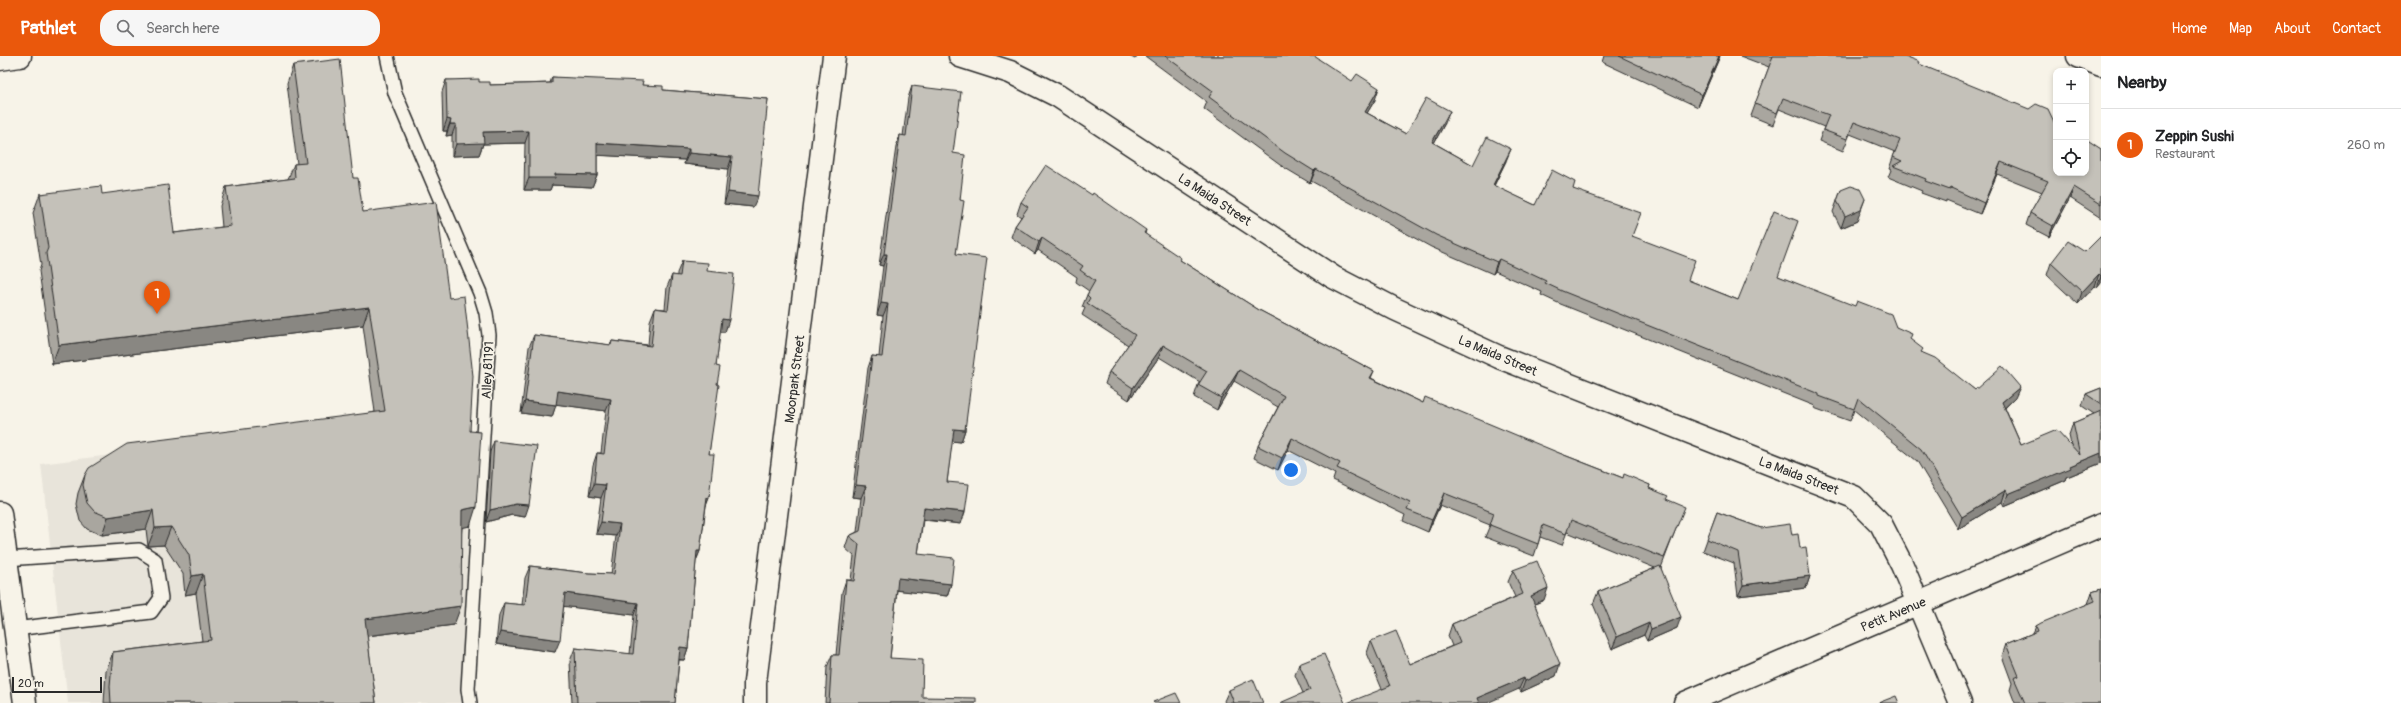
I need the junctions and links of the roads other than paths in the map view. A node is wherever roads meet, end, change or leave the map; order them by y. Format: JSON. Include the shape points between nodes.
{"nodes":[{"id":1,"x":20,"y":56,"type":"edge"},
{"id":2,"x":386,"y":56,"type":"edge"},
{"id":3,"x":834,"y":56,"type":"edge"},
{"id":4,"x":960,"y":56,"type":"edge"},
{"id":5,"x":2078,"y":56,"type":"edge"},
{"id":6,"x":0,"y":59,"type":"edge"},
{"id":7,"x":2101,"y":65,"type":"edge"},
{"id":8,"x":0,"y":513,"type":"edge"},
{"id":9,"x":2101,"y":525,"type":"edge"},
{"id":10,"x":6,"y":559,"type":"junction"},
{"id":11,"x":1919,"y":604,"type":"junction"},
{"id":12,"x":15,"y":629,"type":"junction"},
{"id":13,"x":25,"y":703,"type":"edge"},
{"id":14,"x":470,"y":703,"type":"edge"},
{"id":15,"x":755,"y":703,"type":"edge"},
{"id":16,"x":1686,"y":703,"type":"edge"},
{"id":17,"x":1960,"y":703,"type":"edge"}],
"edges":[{"from":1,"to":6,"type":"street"},
{"from":2,"to":14,"type":"lane","name":"Alley 81191","via":[[395,93],[477,286],[486,313],[489,335],[468,681]]},
{"from":3,"to":15,"type":"street","name":"Moorpark Street"},
{"from":4,"to":11,"type":"street","name":"La Maida Street","via":[[1010,72],[1058,96],[1333,277],[1395,308],[1499,357],[1854,497],[1881,524]]},
{"from":5,"to":7,"type":"street"},
{"from":8,"to":10,"type":"street"},
{"from":9,"to":11,"type":"street","name":"Petit Avenue"},
{"from":10,"to":12,"type":"street"},
{"from":10,"to":12,"type":"lane","via":[[139,550],[155,560],[161,598],[150,612]]},
{"from":11,"to":16,"type":"street","name":"Petit Avenue"},
{"from":11,"to":17,"type":"street","name":"La Maida Street"},
{"from":12,"to":13,"type":"street"}]}
